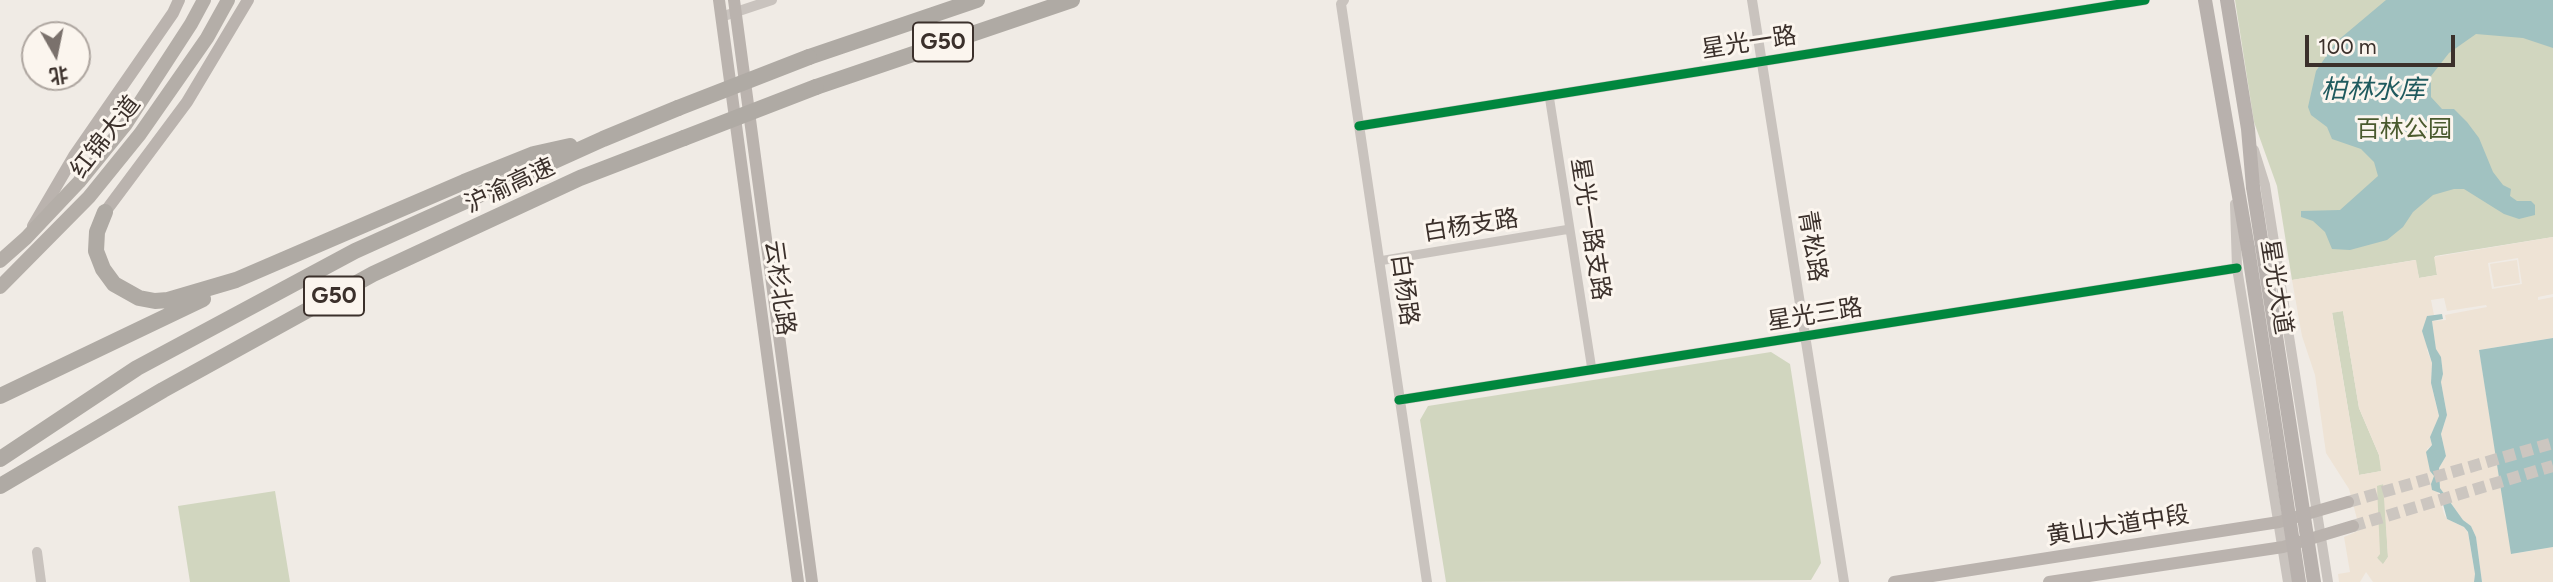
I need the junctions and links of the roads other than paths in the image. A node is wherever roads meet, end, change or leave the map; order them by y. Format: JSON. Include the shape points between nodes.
{"nodes":[{"id":1,"x":179,"y":0,"type":"edge"},
{"id":2,"x":204,"y":0,"type":"edge"},
{"id":3,"x":228,"y":0,"type":"edge"},
{"id":4,"x":248,"y":0,"type":"edge"},
{"id":5,"x":719,"y":0,"type":"edge"},
{"id":6,"x":772,"y":0,"type":"edge"},
{"id":7,"x":977,"y":0,"type":"edge"},
{"id":8,"x":1072,"y":0,"type":"edge"},
{"id":9,"x":1752,"y":0,"type":"edge"},
{"id":10,"x":2145,"y":0,"type":"edge"},
{"id":11,"x":2205,"y":0,"type":"edge"},
{"id":12,"x":2227,"y":0,"type":"edge"},
{"id":13,"x":1343,"y":2,"type":"edge"},
{"id":14,"x":735,"y":6,"type":"edge"},
{"id":15,"x":721,"y":17,"type":"junction"},
{"id":16,"x":1761,"y":61,"type":"junction"},
{"id":17,"x":1549,"y":95,"type":"junction"},
{"id":18,"x":1359,"y":126,"type":"junction"},
{"id":19,"x":2248,"y":129,"type":"junction"},
{"id":20,"x":603,"y":139,"type":"junction"},
{"id":21,"x":2235,"y":185,"type":"junction"},
{"id":22,"x":105,"y":212,"type":"joint"},
{"id":23,"x":1570,"y":229,"type":"junction"},
{"id":24,"x":26,"y":238,"type":"junction"},
{"id":25,"x":294,"y":256,"type":"junction"},
{"id":26,"x":0,"y":261,"type":"edge"},
{"id":27,"x":1379,"y":261,"type":"junction"},
{"id":28,"x":2237,"y":268,"type":"junction"},
{"id":29,"x":0,"y":287,"type":"edge"},
{"id":30,"x":1805,"y":336,"type":"junction"},
{"id":31,"x":1592,"y":370,"type":"junction"},
{"id":32,"x":0,"y":396,"type":"edge"},
{"id":33,"x":1399,"y":400,"type":"junction"},
{"id":34,"x":0,"y":459,"type":"edge"},
{"id":35,"x":3,"y":484,"type":"edge"},
{"id":36,"x":2348,"y":502,"type":"tunnel mouth"},
{"id":37,"x":2317,"y":511,"type":"junction"},
{"id":38,"x":2279,"y":522,"type":"junction"},
{"id":39,"x":2353,"y":526,"type":"tunnel mouth"},
{"id":40,"x":2321,"y":536,"type":"junction"},
{"id":41,"x":2283,"y":547,"type":"junction"},
{"id":42,"x":37,"y":552,"type":"dead end"},
{"id":43,"x":2067,"y":581,"type":"edge"},
{"id":44,"x":41,"y":582,"type":"edge"},
{"id":45,"x":798,"y":582,"type":"edge"},
{"id":46,"x":812,"y":582,"type":"edge"},
{"id":47,"x":1427,"y":582,"type":"edge"},
{"id":48,"x":1844,"y":582,"type":"edge"},
{"id":49,"x":1894,"y":582,"type":"edge"},
{"id":50,"x":2049,"y":582,"type":"edge"},
{"id":51,"x":2288,"y":582,"type":"edge"},
{"id":52,"x":2299,"y":582,"type":"edge"},
{"id":53,"x":2314,"y":582,"type":"edge"},
{"id":54,"x":2328,"y":582,"type":"edge"}],
"edges":[{"from":1,"to":24,"type":"main road","name":"红锦大道","via":[[74,156]]},
{"from":2,"to":24,"type":"highway","name":"红锦大道","via":[[126,124]]},
{"from":3,"to":29,"type":"highway","name":"红锦大道","via":[[140,134],[89,197]]},
{"from":4,"to":22,"type":"main road","name":"红锦大道","via":[[187,102]]},
{"from":5,"to":15,"type":"main road","name":"云杉北路"},
{"from":6,"to":14,"type":"street"},
{"from":7,"to":20,"type":"highway","name":"沪渝高速","number":"G50","bridge":true,"via":[[808,57]]},
{"from":8,"to":35,"type":"highway","name":"沪渝高速","number":"G50","bridge":true,"via":[[816,87],[580,178],[373,274]]},
{"from":9,"to":16,"type":"street","name":"青松路"},
{"from":10,"to":16,"type":"street","name":"星光一路"},
{"from":11,"to":21,"type":"main road","name":"星光大道"},
{"from":12,"to":19,"type":"main road","name":"星光大道"},
{"from":13,"to":18,"type":"street","name":"白杨路"},
{"from":14,"to":15,"type":"street"},
{"from":14,"to":46,"type":"main road","name":"云杉北路"},
{"from":15,"to":45,"type":"main road","name":"云杉北路"},
{"from":16,"to":17,"type":"street","name":"星光一路"},
{"from":16,"to":30,"type":"street","name":"青松路"},
{"from":17,"to":18,"type":"street","name":"星光一路"},
{"from":17,"to":23,"type":"street","name":"星光一路支路"},
{"from":18,"to":27,"type":"street","name":"白杨路"},
{"from":19,"to":37,"type":"street","via":[[2265,186]]},
{"from":19,"to":53,"type":"main road","name":"星光大道","bridge":true},
{"from":20,"to":25,"type":"highway","via":[[534,154]]},
{"from":20,"to":34,"type":"highway","name":"沪渝高速","number":"G50","via":[[355,251],[137,368]]},
{"from":21,"to":28,"type":"street"},
{"from":21,"to":52,"type":"main road","name":"星光大道","bridge":true},
{"from":22,"to":25,"type":"highway","via":[[96,250],[103,269],[114,284],[139,298],[155,301],[189,296]]},
{"from":23,"to":27,"type":"street","name":"白杨支路"},
{"from":23,"to":31,"type":"street","name":"星光一路支路"},
{"from":24,"to":26,"type":"highway","name":"红锦大道"},
{"from":25,"to":32,"type":"highway"},
{"from":27,"to":33,"type":"street","name":"白杨路"},
{"from":28,"to":30,"type":"street","name":"星光三路"},
{"from":28,"to":38,"type":"street"},
{"from":30,"to":31,"type":"street","name":"星光三路"},
{"from":30,"to":48,"type":"street","name":"青松路"},
{"from":31,"to":33,"type":"street","name":"星光三路"},
{"from":33,"to":47,"type":"street","name":"白杨路"},
{"from":36,"to":37,"type":"main road","name":"黄山大道中段"},
{"from":37,"to":38,"type":"main road","name":"黄山大道中段"},
{"from":37,"to":40,"type":"street"},
{"from":38,"to":41,"type":"street"},
{"from":38,"to":49,"type":"main road","name":"黄山大道中段"},
{"from":39,"to":40,"type":"main road","name":"黄山大道中段"},
{"from":40,"to":41,"type":"main road","name":"黄山大道中段"},
{"from":40,"to":54,"type":"street"},
{"from":41,"to":43,"type":"main road","name":"黄山大道中段"},
{"from":41,"to":51,"type":"street"},
{"from":42,"to":44,"type":"street"},
{"from":43,"to":50,"type":"main road","name":"黄山大道中段"}]}
